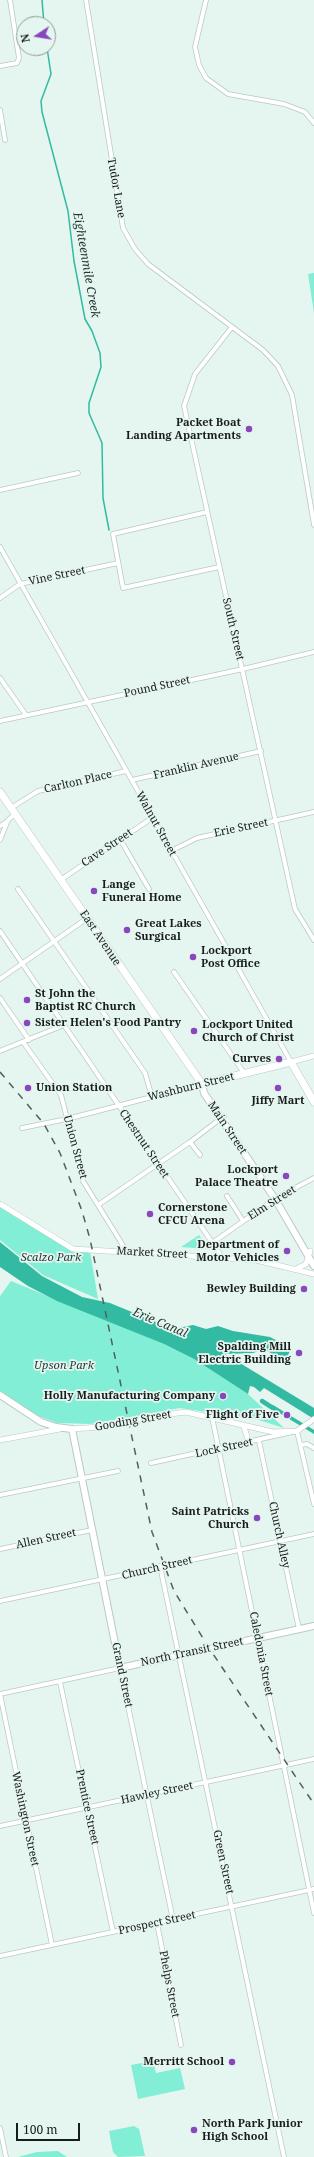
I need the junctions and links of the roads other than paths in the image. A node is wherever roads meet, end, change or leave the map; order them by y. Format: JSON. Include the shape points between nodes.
{"nodes":[{"id":1,"x":10,"y":0,"type":"edge"},
{"id":2,"x":86,"y":0,"type":"edge"},
{"id":3,"x":206,"y":0,"type":"edge"},
{"id":4,"x":0,"y":66,"type":"edge"},
{"id":5,"x":0,"y":110,"type":"edge"},
{"id":6,"x":314,"y":123,"type":"edge"},
{"id":7,"x":5,"y":140,"type":"dead end"},
{"id":8,"x":232,"y":327,"type":"junction"},
{"id":9,"x":78,"y":473,"type":"dead end"},
{"id":10,"x":0,"y":490,"type":"edge"},
{"id":11,"x":207,"y":512,"type":"junction"},
{"id":12,"x":314,"y":525,"type":"edge"},
{"id":13,"x":0,"y":547,"type":"edge"},
{"id":14,"x":118,"y":563,"type":"junction"},
{"id":15,"x":219,"y":567,"type":"junction"},
{"id":16,"x":20,"y":584,"type":"junction"},
{"id":17,"x":0,"y":598,"type":"edge"},
{"id":18,"x":314,"y":652,"type":"edge"},
{"id":19,"x":243,"y":669,"type":"junction"},
{"id":20,"x":0,"y":678,"type":"edge"},
{"id":21,"x":87,"y":702,"type":"junction"},
{"id":22,"x":26,"y":715,"type":"junction"},
{"id":23,"x":0,"y":721,"type":"edge"},
{"id":24,"x":260,"y":751,"type":"junction"},
{"id":25,"x":126,"y":770,"type":"junction"},
{"id":26,"x":132,"y":780,"type":"junction"},
{"id":27,"x":0,"y":792,"type":"edge"},
{"id":28,"x":13,"y":811,"type":"junction"},
{"id":29,"x":314,"y":812,"type":"edge"},
{"id":30,"x":152,"y":818,"type":"junction"},
{"id":31,"x":8,"y":820,"type":"junction"},
{"id":32,"x":277,"y":820,"type":"junction"},
{"id":33,"x":0,"y":826,"type":"edge"},
{"id":34,"x":120,"y":839,"type":"junction"},
{"id":35,"x":0,"y":840,"type":"edge"},
{"id":36,"x":171,"y":851,"type":"junction"},
{"id":37,"x":62,"y":879,"type":"junction"},
{"id":38,"x":18,"y":889,"type":"dead end"},
{"id":39,"x":149,"y":889,"type":"dead end"},
{"id":40,"x":86,"y":919,"type":"junction"},
{"id":41,"x":0,"y":931,"type":"edge"},
{"id":42,"x":314,"y":940,"type":"edge"},
{"id":43,"x":55,"y":941,"type":"junction"},
{"id":44,"x":22,"y":964,"type":"junction"},
{"id":45,"x":174,"y":972,"type":"dead end"},
{"id":46,"x":0,"y":979,"type":"edge"},
{"id":47,"x":0,"y":998,"type":"edge"},
{"id":48,"x":64,"y":1025,"type":"junction"},
{"id":49,"x":28,"y":1040,"type":"junction"},
{"id":50,"x":23,"y":1042,"type":"junction"},
{"id":51,"x":0,"y":1051,"type":"edge"},
{"id":52,"x":314,"y":1056,"type":"edge"},
{"id":53,"x":291,"y":1062,"type":"junction"},
{"id":54,"x":245,"y":1074,"type":"junction"},
{"id":55,"x":202,"y":1084,"type":"junction"},
{"id":56,"x":152,"y":1097,"type":"junction"},
{"id":57,"x":314,"y":1102,"type":"edge"},
{"id":58,"x":119,"y":1106,"type":"junction"},
{"id":59,"x":222,"y":1117,"type":"junction"},
{"id":60,"x":67,"y":1119,"type":"junction"},
{"id":61,"x":22,"y":1128,"type":"dead end"},
{"id":62,"x":190,"y":1142,"type":"junction"},
{"id":63,"x":200,"y":1155,"type":"dead end"},
{"id":64,"x":157,"y":1163,"type":"junction"},
{"id":65,"x":314,"y":1178,"type":"edge"},
{"id":66,"x":227,"y":1196,"type":"dead end"},
{"id":67,"x":277,"y":1198,"type":"junction"},
{"id":68,"x":0,"y":1204,"type":"edge"},
{"id":69,"x":98,"y":1205,"type":"junction"},
{"id":70,"x":243,"y":1221,"type":"junction"},
{"id":71,"x":212,"y":1243,"type":"junction"},
{"id":72,"x":127,"y":1252,"type":"junction"},
{"id":73,"x":311,"y":1255,"type":"edge"},
{"id":74,"x":222,"y":1257,"type":"junction"},
{"id":75,"x":314,"y":1266,"type":"edge"},
{"id":76,"x":296,"y":1270,"type":"junction"},
{"id":77,"x":314,"y":1274,"type":"edge"},
{"id":78,"x":0,"y":1395,"type":"edge"},
{"id":79,"x":212,"y":1417,"type":"junction"},
{"id":80,"x":314,"y":1419,"type":"edge"},
{"id":81,"x":41,"y":1422,"type":"junction"},
{"id":82,"x":244,"y":1427,"type":"junction"},
{"id":83,"x":63,"y":1428,"type":"junction"},
{"id":84,"x":72,"y":1429,"type":"junction"},
{"id":85,"x":298,"y":1431,"type":"junction"},
{"id":86,"x":29,"y":1433,"type":"junction"},
{"id":87,"x":0,"y":1440,"type":"edge"},
{"id":88,"x":259,"y":1441,"type":"junction"},
{"id":89,"x":249,"y":1443,"type":"junction"},
{"id":90,"x":301,"y":1445,"type":"junction"},
{"id":91,"x":314,"y":1448,"type":"edge"},
{"id":92,"x":219,"y":1449,"type":"junction"},
{"id":93,"x":151,"y":1463,"type":"dead end"},
{"id":94,"x":118,"y":1470,"type":"dead end"},
{"id":95,"x":81,"y":1478,"type":"junction"},
{"id":96,"x":0,"y":1495,"type":"edge"},
{"id":97,"x":314,"y":1504,"type":"edge"},
{"id":98,"x":92,"y":1530,"type":"junction"},
{"id":99,"x":314,"y":1534,"type":"edge"},
{"id":100,"x":280,"y":1541,"type":"junction"},
{"id":101,"x":0,"y":1549,"type":"edge"},
{"id":102,"x":240,"y":1550,"type":"junction"},
{"id":103,"x":160,"y":1566,"type":"junction"},
{"id":104,"x":103,"y":1580,"type":"junction"},
{"id":105,"x":0,"y":1601,"type":"edge"},
{"id":106,"x":314,"y":1626,"type":"edge"},
{"id":107,"x":299,"y":1629,"type":"junction"},
{"id":108,"x":257,"y":1638,"type":"junction"},
{"id":109,"x":180,"y":1654,"type":"junction"},
{"id":110,"x":120,"y":1668,"type":"junction"},
{"id":111,"x":60,"y":1682,"type":"junction"},
{"id":112,"x":0,"y":1694,"type":"edge"},
{"id":113,"x":314,"y":1759,"type":"edge"},
{"id":114,"x":283,"y":1766,"type":"junction"},
{"id":115,"x":206,"y":1782,"type":"junction"},
{"id":116,"x":146,"y":1795,"type":"junction"},
{"id":117,"x":87,"y":1808,"type":"junction"},
{"id":118,"x":25,"y":1820,"type":"junction"},
{"id":119,"x":0,"y":1826,"type":"edge"},
{"id":120,"x":312,"y":1890,"type":"edge"},
{"id":121,"x":232,"y":1907,"type":"junction"},
{"id":122,"x":314,"y":1913,"type":"edge"},
{"id":123,"x":173,"y":1920,"type":"junction"},
{"id":124,"x":157,"y":1923,"type":"junction"},
{"id":125,"x":112,"y":1932,"type":"junction"},
{"id":126,"x":52,"y":1944,"type":"junction"},
{"id":127,"x":0,"y":1956,"type":"edge"},
{"id":128,"x":181,"y":2045,"type":"dead end"},
{"id":129,"x":0,"y":2128,"type":"edge"},
{"id":130,"x":6,"y":2157,"type":"edge"},
{"id":131,"x":284,"y":2157,"type":"edge"}],
"edges":[{"from":1,"to":4,"type":"street","via":[[19,58],[17,63]]},
{"from":2,"to":8,"type":"street","name":"Tudor Lane","via":[[124,228],[135,249],[148,264]]},
{"from":3,"to":6,"type":"street","via":[[195,47],[199,65],[206,78],[228,94],[284,104],[305,112]]},
{"from":5,"to":7,"type":"street"},
{"from":8,"to":11,"type":"street","name":"South Street","via":[[195,374],[184,406]]},
{"from":8,"to":12,"type":"street","name":"Tudor Lane","via":[[263,350],[278,366],[292,395]]},
{"from":9,"to":10,"type":"street"},
{"from":11,"to":14,"type":"street","via":[[113,534]]},
{"from":11,"to":15,"type":"street","name":"South Street"},
{"from":13,"to":16,"type":"street","name":"Walnut Street"},
{"from":14,"to":15,"type":"street","via":[[123,588]]},
{"from":14,"to":16,"type":"street","name":"Vine Street"},
{"from":15,"to":19,"type":"street","name":"South Street"},
{"from":16,"to":17,"type":"street","name":"Vine Street"},
{"from":16,"to":21,"type":"street","name":"Walnut Street"},
{"from":18,"to":19,"type":"street","name":"Pound Street"},
{"from":19,"to":21,"type":"street","name":"Pound Street"},
{"from":19,"to":24,"type":"street","name":"South Street"},
{"from":20,"to":22,"type":"street"},
{"from":21,"to":22,"type":"street","name":"Pound Street"},
{"from":21,"to":25,"type":"street","name":"Walnut Street"},
{"from":22,"to":23,"type":"street","name":"Pound Street"},
{"from":24,"to":26,"type":"street","name":"Franklin Avenue"},
{"from":24,"to":32,"type":"street","name":"South Street"},
{"from":25,"to":26,"type":"street","name":"Walnut Street"},
{"from":25,"to":28,"type":"street","name":"Carlton Place","via":[[38,791]]},
{"from":26,"to":30,"type":"street","name":"Walnut Street"},
{"from":27,"to":28,"type":"highway","name":"East Avenue"},
{"from":28,"to":31,"type":"street","name":"Carlton Place"},
{"from":28,"to":37,"type":"highway","name":"East Avenue"},
{"from":29,"to":32,"type":"street","name":"Erie Street"},
{"from":30,"to":34,"type":"street","name":"Cave Street"},
{"from":30,"to":36,"type":"street","name":"Walnut Street"},
{"from":31,"to":33,"type":"street","name":"Carlton Place"},
{"from":31,"to":35,"type":"street"},
{"from":32,"to":36,"type":"street","name":"Erie Street","via":[[197,838]]},
{"from":32,"to":42,"type":"street","name":"South Street","via":[[296,909]]},
{"from":34,"to":37,"type":"street","name":"Cave Street"},
{"from":34,"to":39,"type":"street"},
{"from":36,"to":53,"type":"street","name":"Walnut Street"},
{"from":37,"to":40,"type":"highway","name":"East Avenue"},
{"from":38,"to":43,"type":"street"},
{"from":40,"to":43,"type":"street"},
{"from":40,"to":55,"type":"highway","name":"East Avenue"},
{"from":41,"to":44,"type":"street","name":"Chestnut Street"},
{"from":43,"to":44,"type":"street"},
{"from":43,"to":56,"type":"street","via":[[145,1074]]},
{"from":44,"to":46,"type":"street"},
{"from":44,"to":48,"type":"street","name":"Chestnut Street"},
{"from":45,"to":54,"type":"street"},
{"from":47,"to":49,"type":"street"},
{"from":48,"to":49,"type":"street"},
{"from":48,"to":58,"type":"street","name":"Chestnut Street"},
{"from":49,"to":50,"type":"street"},
{"from":50,"to":51,"type":"street"},
{"from":50,"to":60,"type":"street","name":"Union Street","via":[[61,1095]]},
{"from":52,"to":53,"type":"street","name":"Washburn Street"},
{"from":53,"to":54,"type":"highway","name":"Washburn Street"},
{"from":53,"to":57,"type":"highway","name":"Walnut Street"},
{"from":54,"to":55,"type":"highway","name":"Washburn Street"},
{"from":55,"to":56,"type":"street","name":"Washburn Street"},
{"from":55,"to":59,"type":"main road","name":"Main Street"},
{"from":56,"to":58,"type":"street","name":"Washburn Street"},
{"from":58,"to":60,"type":"street","name":"Washburn Street"},
{"from":58,"to":64,"type":"street","name":"Chestnut Street"},
{"from":59,"to":62,"type":"street"},
{"from":59,"to":67,"type":"main road","name":"Main Street"},
{"from":60,"to":61,"type":"street","name":"Washburn Street"},
{"from":60,"to":69,"type":"street","name":"Union Street","via":[[83,1181]]},
{"from":62,"to":63,"type":"street"},
{"from":62,"to":64,"type":"street"},
{"from":64,"to":69,"type":"street"},
{"from":64,"to":71,"type":"street","name":"Chestnut Street"},
{"from":65,"to":67,"type":"street","name":"Elm Street"},
{"from":66,"to":70,"type":"street"},
{"from":67,"to":70,"type":"street","name":"Elm Street"},
{"from":67,"to":73,"type":"main road","name":"Main Street"},
{"from":68,"to":72,"type":"street","name":"Market Street","via":[[72,1249]]},
{"from":69,"to":72,"type":"street","name":"Union Street"},
{"from":70,"to":71,"type":"street","name":"Elm Street"},
{"from":71,"to":74,"type":"street","name":"Chestnut Street"},
{"from":72,"to":74,"type":"street","name":"Market Street"},
{"from":73,"to":75,"type":"main road","name":"Main Street"},
{"from":73,"to":76,"type":"street","via":[[306,1264]]},
{"from":74,"to":76,"type":"street","name":"Market Street","via":[[256,1260]]},
{"from":76,"to":77,"type":"street","name":"Market Street"},
{"from":78,"to":81,"type":"main road"},
{"from":79,"to":82,"type":"street","name":"Gooding Street"},
{"from":79,"to":84,"type":"street","name":"Gooding Street","via":[[186,1412],[100,1427]]},
{"from":79,"to":92,"type":"street","name":"Caledonia Street"},
{"from":80,"to":85,"type":"street"},
{"from":81,"to":83,"type":"main road","name":"Gooding Street"},
{"from":81,"to":86,"type":"street","name":"Gooding Street","via":[[40,1427]]},
{"from":82,"to":85,"type":"street","name":"Gooding Street","via":[[273,1432]]},
{"from":82,"to":89,"type":"street"},
{"from":83,"to":84,"type":"main road","name":"Gooding Street"},
{"from":83,"to":86,"type":"street","name":"Gooding Street"},
{"from":84,"to":95,"type":"main road","name":"Grand Street"},
{"from":85,"to":88,"type":"street","name":"Lock Street"},
{"from":85,"to":90,"type":"street"},
{"from":86,"to":87,"type":"street","name":"Gooding Street"},
{"from":88,"to":89,"type":"street","name":"Lock Street"},
{"from":88,"to":100,"type":"street","name":"Church Alley"},
{"from":89,"to":92,"type":"street","name":"Lock Street"},
{"from":90,"to":91,"type":"street","via":[[307,1444]]},
{"from":90,"to":97,"type":"street"},
{"from":92,"to":93,"type":"street","name":"Lock Street"},
{"from":92,"to":102,"type":"street","name":"Caledonia Street"},
{"from":94,"to":95,"type":"street"},
{"from":95,"to":96,"type":"street"},
{"from":95,"to":98,"type":"main road","name":"Grand Street"},
{"from":98,"to":101,"type":"street","name":"Allen Street"},
{"from":98,"to":104,"type":"main road","name":"Grand Street"},
{"from":99,"to":100,"type":"street","name":"Church Street"},
{"from":100,"to":102,"type":"street","name":"Church Street"},
{"from":100,"to":107,"type":"street","name":"Church Alley"},
{"from":102,"to":103,"type":"street","name":"Church Street"},
{"from":102,"to":108,"type":"street","name":"Caledonia Street"},
{"from":103,"to":104,"type":"street","name":"Church Street"},
{"from":103,"to":109,"type":"street","name":"Green Street"},
{"from":104,"to":105,"type":"street","name":"Church Street"},
{"from":104,"to":110,"type":"main road","name":"Grand Street"},
{"from":106,"to":107,"type":"main road","name":"North Transit Street"},
{"from":107,"to":108,"type":"main road","name":"North Transit Street"},
{"from":108,"to":109,"type":"main road","name":"North Transit Street"},
{"from":108,"to":114,"type":"street","name":"Caledonia Street"},
{"from":109,"to":110,"type":"main road","name":"North Transit Street"},
{"from":109,"to":115,"type":"street","name":"Green Street"},
{"from":110,"to":111,"type":"street","name":"North Transit Street"},
{"from":110,"to":116,"type":"street","name":"Grand Street"},
{"from":111,"to":112,"type":"street","name":"North Transit Street"},
{"from":111,"to":117,"type":"street","name":"Prentice Street"},
{"from":112,"to":118,"type":"street","name":"Washington Street"},
{"from":113,"to":114,"type":"street","name":"Hawley Street"},
{"from":114,"to":115,"type":"street","name":"Hawley Street"},
{"from":114,"to":120,"type":"street","name":"Caledonia Street"},
{"from":115,"to":116,"type":"street","name":"Hawley Street"},
{"from":115,"to":121,"type":"street","name":"Green Street"},
{"from":116,"to":117,"type":"street","name":"Hawley Street"},
{"from":116,"to":123,"type":"street","name":"Grand Street"},
{"from":117,"to":118,"type":"street","name":"Hawley Street"},
{"from":117,"to":125,"type":"street","name":"Prentice Street"},
{"from":118,"to":119,"type":"street","name":"Hawley Street"},
{"from":118,"to":126,"type":"street","name":"Washington Street"},
{"from":120,"to":121,"type":"street","name":"Prospect Street"},
{"from":120,"to":122,"type":"street","name":"Caledonia Street"},
{"from":121,"to":123,"type":"street","name":"Prospect Street"},
{"from":121,"to":131,"type":"street","name":"Green Street"},
{"from":123,"to":124,"type":"street","name":"Prospect Street"},
{"from":124,"to":125,"type":"street","name":"Prospect Street"},
{"from":124,"to":128,"type":"street","name":"Phelps Street"},
{"from":125,"to":126,"type":"street","name":"Prospect Street"},
{"from":126,"to":127,"type":"street","name":"Prospect Street"},
{"from":129,"to":130,"type":"street"}]}
